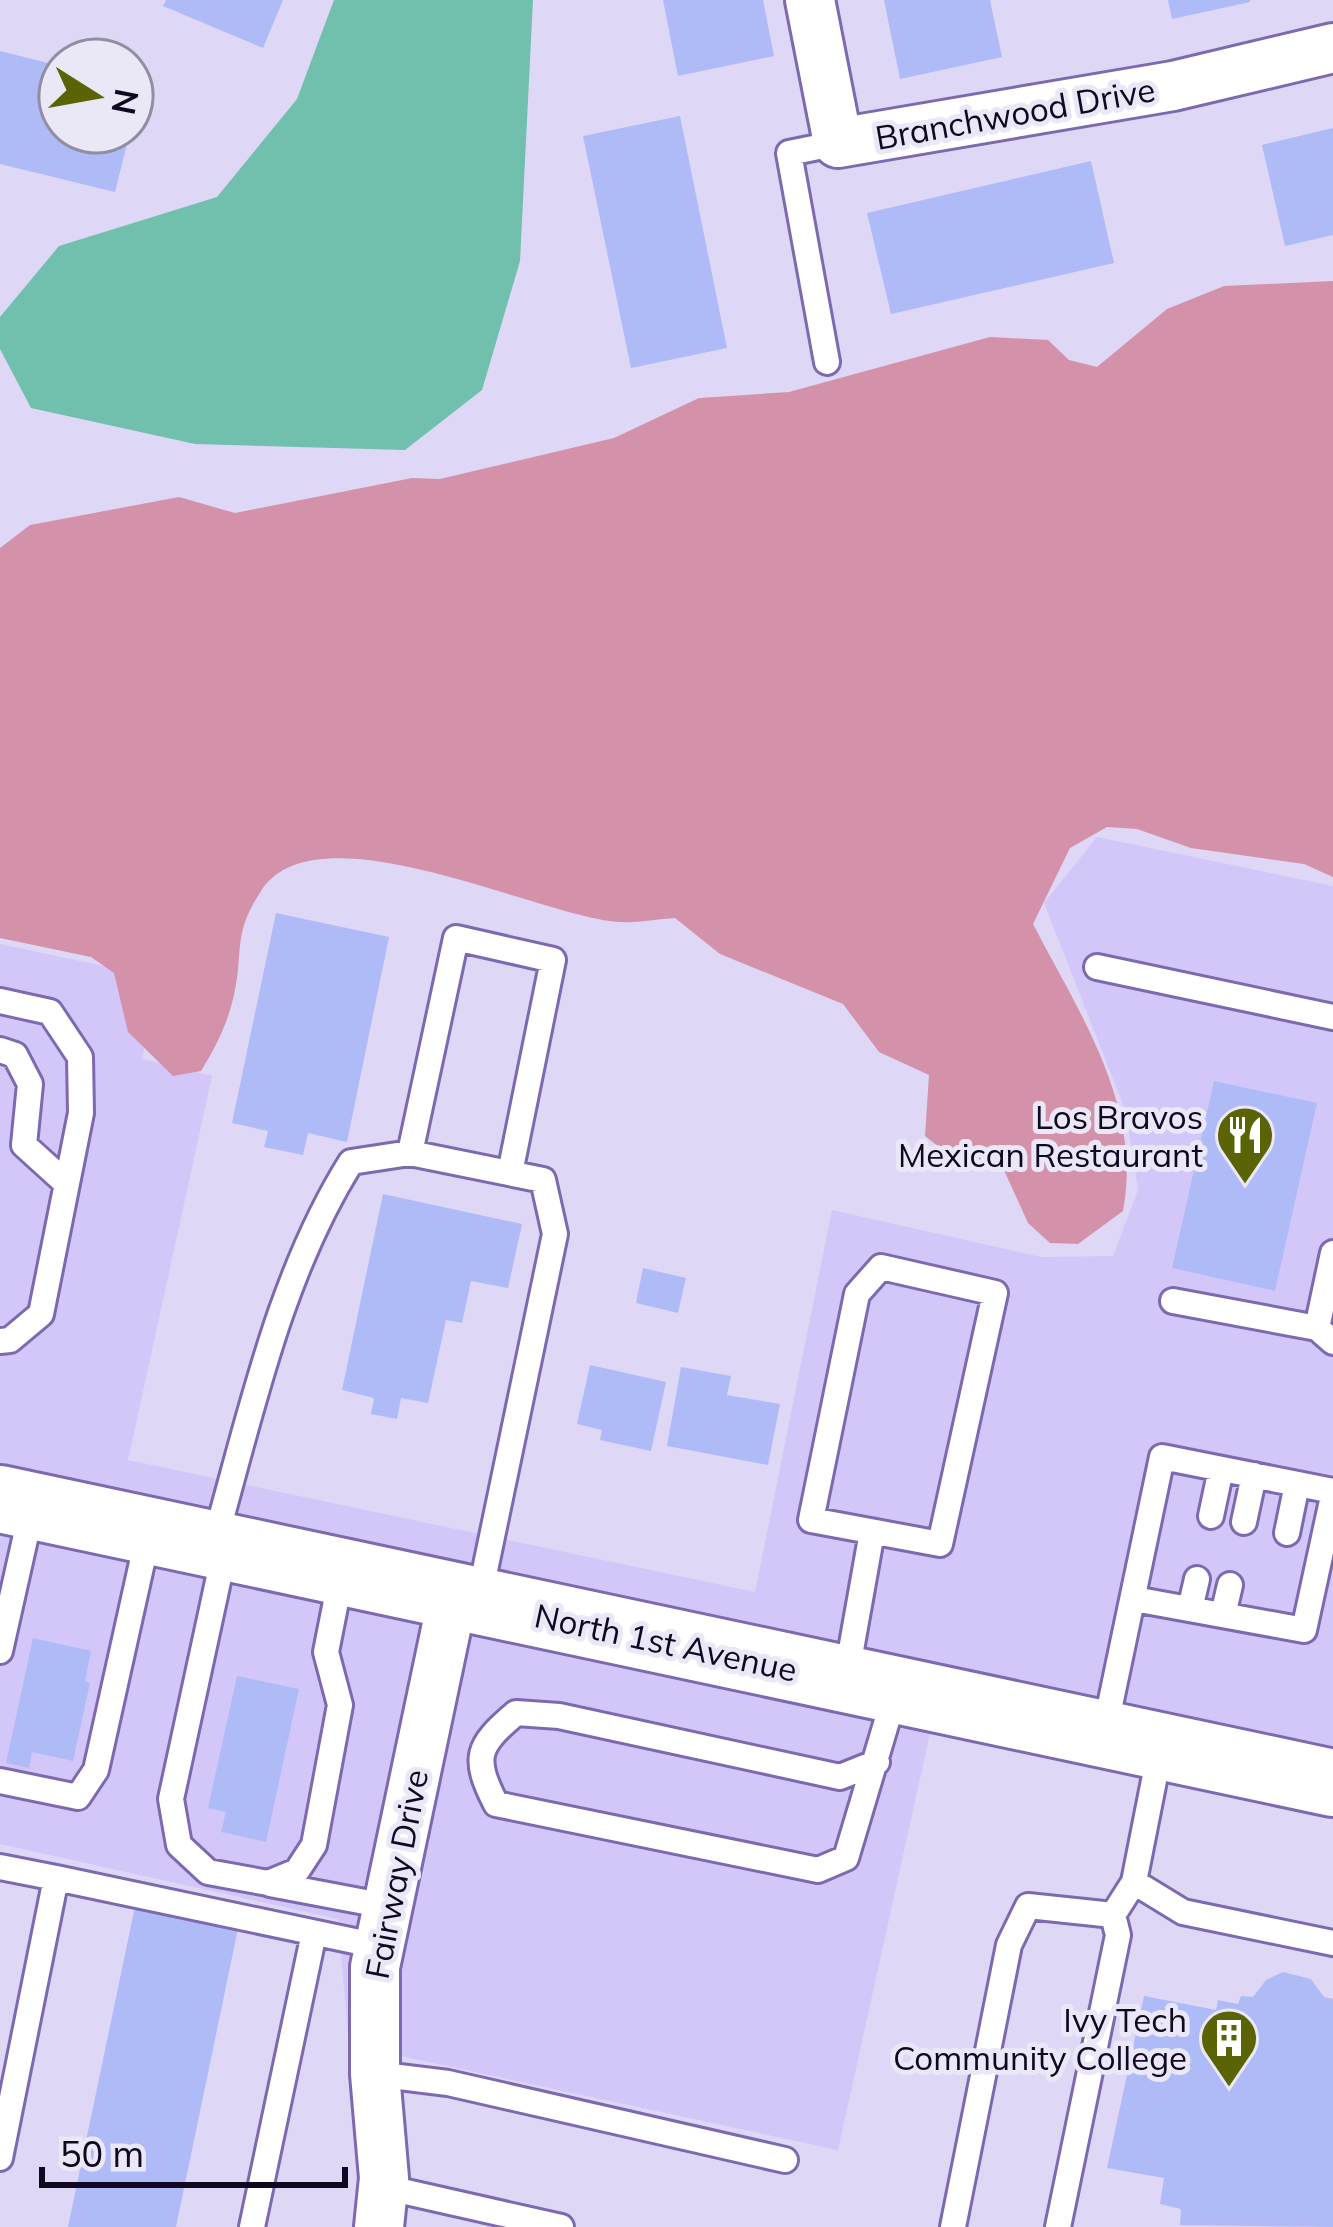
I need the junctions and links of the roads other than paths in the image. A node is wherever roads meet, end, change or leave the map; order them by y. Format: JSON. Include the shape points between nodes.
{"nodes":[{"id":1,"x":811,"y":0,"type":"edge"},
{"id":2,"x":1333,"y":48,"type":"edge"},
{"id":3,"x":838,"y":143,"type":"junction"},
{"id":4,"x":826,"y":362,"type":"dead end"},
{"id":5,"x":1096,"y":967,"type":"dead end"},
{"id":6,"x":0,"y":1001,"type":"edge"},
{"id":7,"x":1333,"y":1016,"type":"edge"},
{"id":8,"x":0,"y":1050,"type":"edge"},
{"id":9,"x":410,"y":1153,"type":"junction"},
{"id":10,"x":510,"y":1173,"type":"junction"},
{"id":11,"x":67,"y":1184,"type":"junction"},
{"id":12,"x":1333,"y":1253,"type":"edge"},
{"id":13,"x":1173,"y":1301,"type":"dead end"},
{"id":14,"x":1325,"y":1335,"type":"edge"},
{"id":15,"x":0,"y":1341,"type":"edge"},
{"id":16,"x":1221,"y":1469,"type":"junction"},
{"id":17,"x":1255,"y":1475,"type":"junction"},
{"id":18,"x":1297,"y":1484,"type":"junction"},
{"id":19,"x":1333,"y":1493,"type":"edge"},
{"id":20,"x":16,"y":1502,"type":"edge"},
{"id":21,"x":1211,"y":1516,"type":"dead end"},
{"id":22,"x":1244,"y":1522,"type":"dead end"},
{"id":23,"x":149,"y":1531,"type":"junction"},
{"id":24,"x":872,"y":1532,"type":"junction"},
{"id":25,"x":1287,"y":1533,"type":"dead end"},
{"id":26,"x":220,"y":1546,"type":"junction"},
{"id":27,"x":342,"y":1572,"type":"junction"},
{"id":28,"x":1197,"y":1579,"type":"dead end"},
{"id":29,"x":1230,"y":1586,"type":"dead end"},
{"id":30,"x":466,"y":1598,"type":"junction"},
{"id":31,"x":1273,"y":1598,"type":"dead end"},
{"id":32,"x":1134,"y":1600,"type":"junction"},
{"id":33,"x":1190,"y":1609,"type":"junction"},
{"id":34,"x":1223,"y":1615,"type":"junction"},
{"id":35,"x":1268,"y":1623,"type":"junction"},
{"id":36,"x":0,"y":1651,"type":"edge"},
{"id":37,"x":871,"y":1686,"type":"junction"},
{"id":38,"x":1132,"y":1742,"type":"junction"},
{"id":39,"x":877,"y":1762,"type":"junction"},
{"id":40,"x":1330,"y":1769,"type":"edge"},
{"id":41,"x":0,"y":1781,"type":"edge"},
{"id":42,"x":0,"y":1867,"type":"edge"},
{"id":43,"x":56,"y":1878,"type":"junction"},
{"id":44,"x":1134,"y":1882,"type":"junction"},
{"id":45,"x":268,"y":1883,"type":"junction"},
{"id":46,"x":1113,"y":1915,"type":"junction"},
{"id":47,"x":382,"y":1926,"type":"junction"},
{"id":48,"x":314,"y":1933,"type":"junction"},
{"id":49,"x":1333,"y":1943,"type":"edge"},
{"id":50,"x":374,"y":2074,"type":"junction"},
{"id":51,"x":0,"y":2158,"type":"edge"},
{"id":52,"x":785,"y":2160,"type":"dead end"},
{"id":53,"x":381,"y":2207,"type":"edge"},
{"id":54,"x":522,"y":2223,"type":"edge"},
{"id":55,"x":252,"y":2227,"type":"edge"},
{"id":56,"x":561,"y":2227,"type":"edge"},
{"id":57,"x":952,"y":2227,"type":"edge"},
{"id":58,"x":1058,"y":2227,"type":"edge"}],
"edges":[{"from":1,"to":3,"type":"street","name":"Branchwood Drive"},
{"from":2,"to":3,"type":"street","name":"Branchwood Drive","via":[[1173,86]]},
{"from":3,"to":4,"type":"lane","via":[[789,153]]},
{"from":5,"to":7,"type":"lane"},
{"from":6,"to":11,"type":"lane","via":[[50,1012],[80,1057],[81,1113]]},
{"from":8,"to":11,"type":"lane","via":[[15,1055],[30,1084],[24,1145]]},
{"from":9,"to":10,"type":"lane"},
{"from":9,"to":10,"type":"lane","via":[[456,938],[553,960]]},
{"from":9,"to":26,"type":"lane","via":[[351,1162],[320,1211],[249,1420]]},
{"from":10,"to":30,"type":"lane","via":[[543,1180],[555,1234]]},
{"from":11,"to":15,"type":"lane","via":[[41,1314]]},
{"from":12,"to":14,"type":"lane"},
{"from":13,"to":14,"type":"lane"},
{"from":16,"to":17,"type":"lane"},
{"from":16,"to":21,"type":"lane"},
{"from":16,"to":32,"type":"lane","via":[[1162,1457]]},
{"from":17,"to":18,"type":"lane"},
{"from":17,"to":22,"type":"lane"},
{"from":18,"to":19,"type":"lane"},
{"from":18,"to":25,"type":"lane"},
{"from":19,"to":35,"type":"lane","via":[[1304,1630]]},
{"from":20,"to":23,"type":"main road","name":"North 1st Avenue"},
{"from":20,"to":36,"type":"lane"},
{"from":23,"to":26,"type":"main road","name":"North 1st Avenue"},
{"from":23,"to":41,"type":"lane","via":[[96,1770],[78,1797]]},
{"from":24,"to":24,"type":"lane","via":[[940,1544],[995,1293],[881,1267],[857,1294],[811,1520]]},
{"from":24,"to":37,"type":"lane"},
{"from":26,"to":27,"type":"main road","name":"North 1st Avenue"},
{"from":26,"to":45,"type":"lane","via":[[170,1799],[179,1845],[208,1872]]},
{"from":27,"to":30,"type":"main road","name":"North 1st Avenue"},
{"from":27,"to":45,"type":"lane","via":[[326,1652],[340,1705],[314,1845],[297,1871]]},
{"from":28,"to":33,"type":"lane"},
{"from":29,"to":34,"type":"lane"},
{"from":30,"to":37,"type":"main road","name":"North 1st Avenue"},
{"from":30,"to":47,"type":"street","name":"Fairway Drive"},
{"from":31,"to":35,"type":"lane"},
{"from":32,"to":33,"type":"lane"},
{"from":32,"to":38,"type":"lane"},
{"from":33,"to":34,"type":"lane"},
{"from":34,"to":35,"type":"lane"},
{"from":37,"to":38,"type":"main road","name":"North 1st Avenue"},
{"from":37,"to":39,"type":"lane"},
{"from":38,"to":40,"type":"main road","name":"North 1st Avenue"},
{"from":38,"to":44,"type":"lane"},
{"from":39,"to":39,"type":"lane","via":[[840,1777],[517,1713],[485,1739],[479,1771],[496,1804],[818,1870],[846,1858]]},
{"from":42,"to":43,"type":"lane"},
{"from":43,"to":48,"type":"lane"},
{"from":43,"to":51,"type":"lane"},
{"from":44,"to":46,"type":"lane"},
{"from":44,"to":49,"type":"lane","via":[[1183,1912]]},
{"from":45,"to":47,"type":"lane"},
{"from":46,"to":57,"type":"lane","via":[[1028,1906],[1009,1945]]},
{"from":46,"to":58,"type":"lane","via":[[1118,1935]]},
{"from":47,"to":48,"type":"lane"},
{"from":47,"to":50,"type":"street","name":"Fairway Drive"},
{"from":48,"to":55,"type":"lane"},
{"from":50,"to":52,"type":"lane","via":[[448,2083]]},
{"from":50,"to":53,"type":"street","name":"Fairway Drive"},
{"from":53,"to":54,"type":"lane"},
{"from":54,"to":56,"type":"lane"}]}
